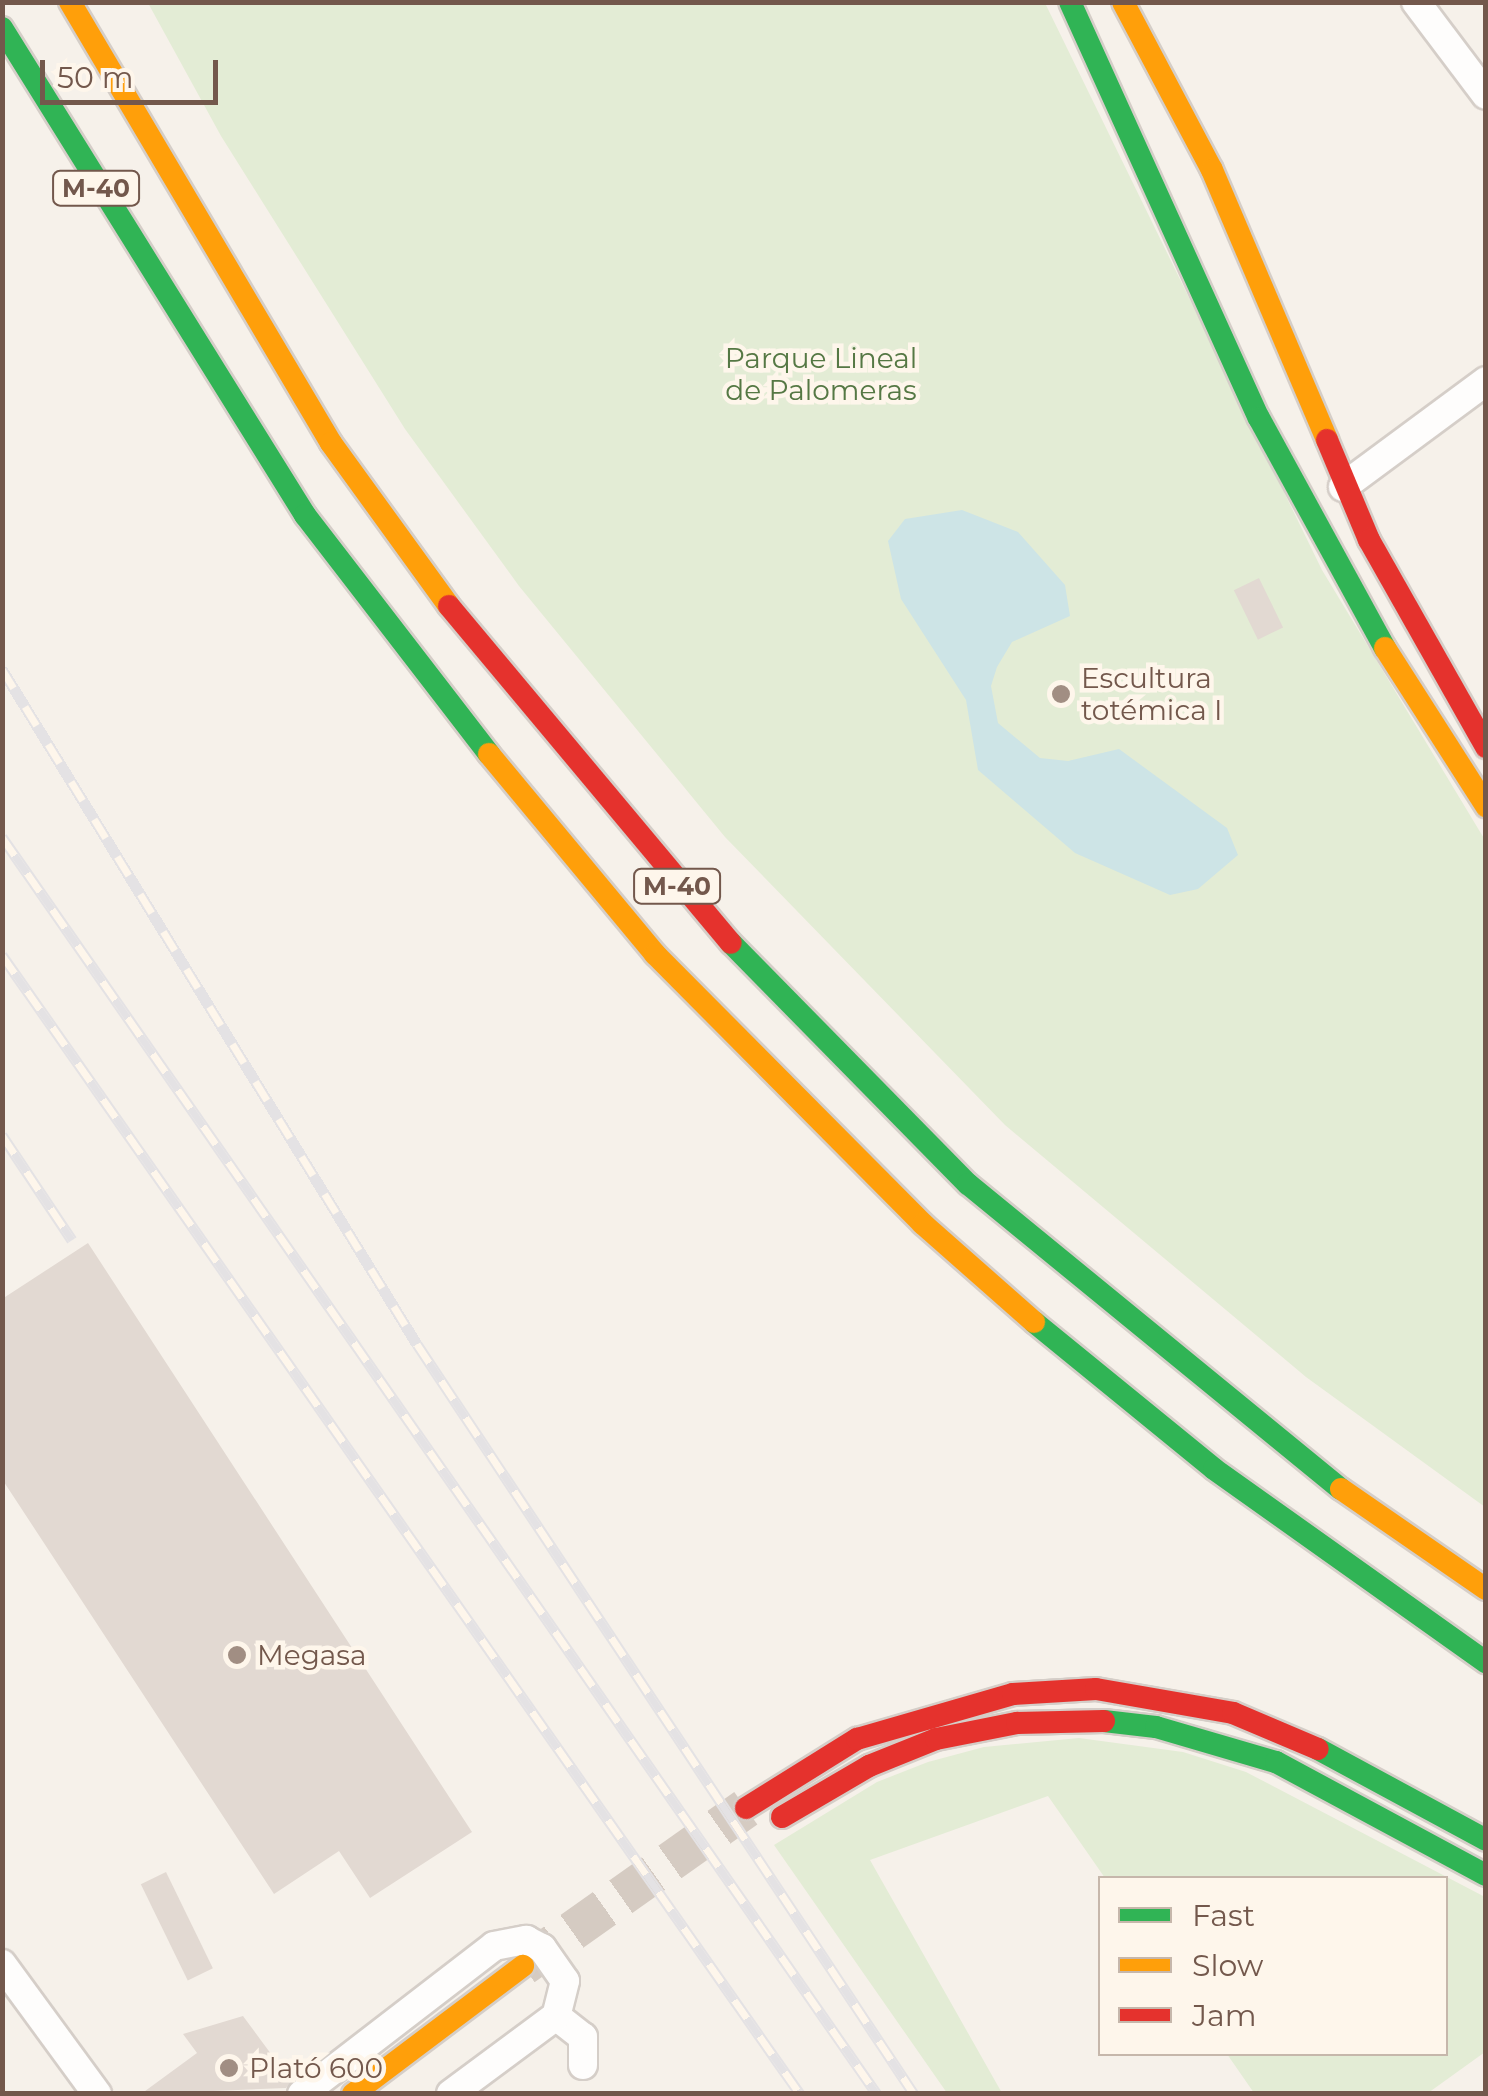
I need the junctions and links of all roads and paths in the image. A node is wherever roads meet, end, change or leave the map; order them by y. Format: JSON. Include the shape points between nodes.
{"nodes":[{"id":1,"x":70,"y":2,"type":"edge"},
{"id":2,"x":1070,"y":2,"type":"edge"},
{"id":3,"x":1123,"y":2,"type":"edge"},
{"id":4,"x":1416,"y":2,"type":"edge"},
{"id":5,"x":2,"y":28,"type":"edge"},
{"id":6,"x":1086,"y":38,"type":"junction"},
{"id":7,"x":1486,"y":95,"type":"edge"},
{"id":8,"x":1177,"y":97,"type":"junction"},
{"id":9,"x":1185,"y":258,"type":"junction"},
{"id":10,"x":128,"y":279,"type":"dead end"},
{"id":11,"x":1274,"y":322,"type":"junction"},
{"id":12,"x":194,"y":344,"type":"junction"},
{"id":13,"x":1486,"y":381,"type":"edge"},
{"id":14,"x":1343,"y":486,"type":"junction"},
{"id":15,"x":1486,"y":746,"type":"edge"},
{"id":16,"x":1486,"y":806,"type":"edge"},
{"id":17,"x":1486,"y":1590,"type":"edge"},
{"id":18,"x":1486,"y":1662,"type":"edge"},
{"id":19,"x":746,"y":1808,"type":"tunnel mouth"},
{"id":20,"x":762,"y":1830,"type":"tunnel mouth"},
{"id":21,"x":1486,"y":1840,"type":"edge"},
{"id":22,"x":1486,"y":1875,"type":"edge"},
{"id":23,"x":2,"y":1964,"type":"edge"},
{"id":24,"x":524,"y":1966,"type":"tunnel mouth"},
{"id":25,"x":556,"y":2016,"type":"junction"},
{"id":26,"x":450,"y":2054,"type":"dead end"},
{"id":27,"x":584,"y":2065,"type":"dead end"},
{"id":28,"x":408,"y":2085,"type":"dead end"},
{"id":29,"x":98,"y":2094,"type":"edge"},
{"id":30,"x":302,"y":2094,"type":"edge"},
{"id":31,"x":353,"y":2094,"type":"edge"},
{"id":32,"x":451,"y":2094,"type":"edge"}],
"edges":[{"from":1,"to":17,"type":"main road","number":"M-40","via":[[331,443],[496,671],[694,904],[968,1184],[1258,1426]]},
{"from":2,"to":6,"type":"main road"},
{"from":3,"to":8,"type":"main road"},
{"from":4,"to":7,"type":"street"},
{"from":5,"to":12,"type":"main road","number":"M-40"},
{"from":6,"to":8,"type":"main road","via":[[1163,159],[1191,147]]},
{"from":6,"to":9,"type":"main road"},
{"from":8,"to":11,"type":"main road"},
{"from":9,"to":11,"type":"main road","via":[[1179,220],[1200,211],[1215,218],[1249,290]]},
{"from":9,"to":16,"type":"main road","via":[[1260,418],[1385,648]]},
{"from":10,"to":12,"type":"main road"},
{"from":11,"to":14,"type":"main road"},
{"from":12,"to":18,"type":"main road","number":"M-40","via":[[305,516],[415,664],[655,954],[791,1097],[1081,1362],[1244,1491]]},
{"from":13,"to":14,"type":"street"},
{"from":14,"to":15,"type":"main road"},
{"from":19,"to":21,"type":"main road","via":[[857,1739],[910,1718],[1013,1694],[1096,1690],[1233,1713],[1305,1742]]},
{"from":20,"to":22,"type":"main road","via":[[869,1766],[936,1739],[1017,1723],[1091,1720],[1156,1727],[1276,1762]]},
{"from":23,"to":29,"type":"street"},
{"from":24,"to":31,"type":"main road"},
{"from":25,"to":27,"type":"street","via":[[582,2037]]},
{"from":25,"to":30,"type":"street","via":[[566,1995],[556,1963],[542,1948],[510,1940]]},
{"from":25,"to":32,"type":"street"},
{"from":26,"to":28,"type":"main road"}]}
